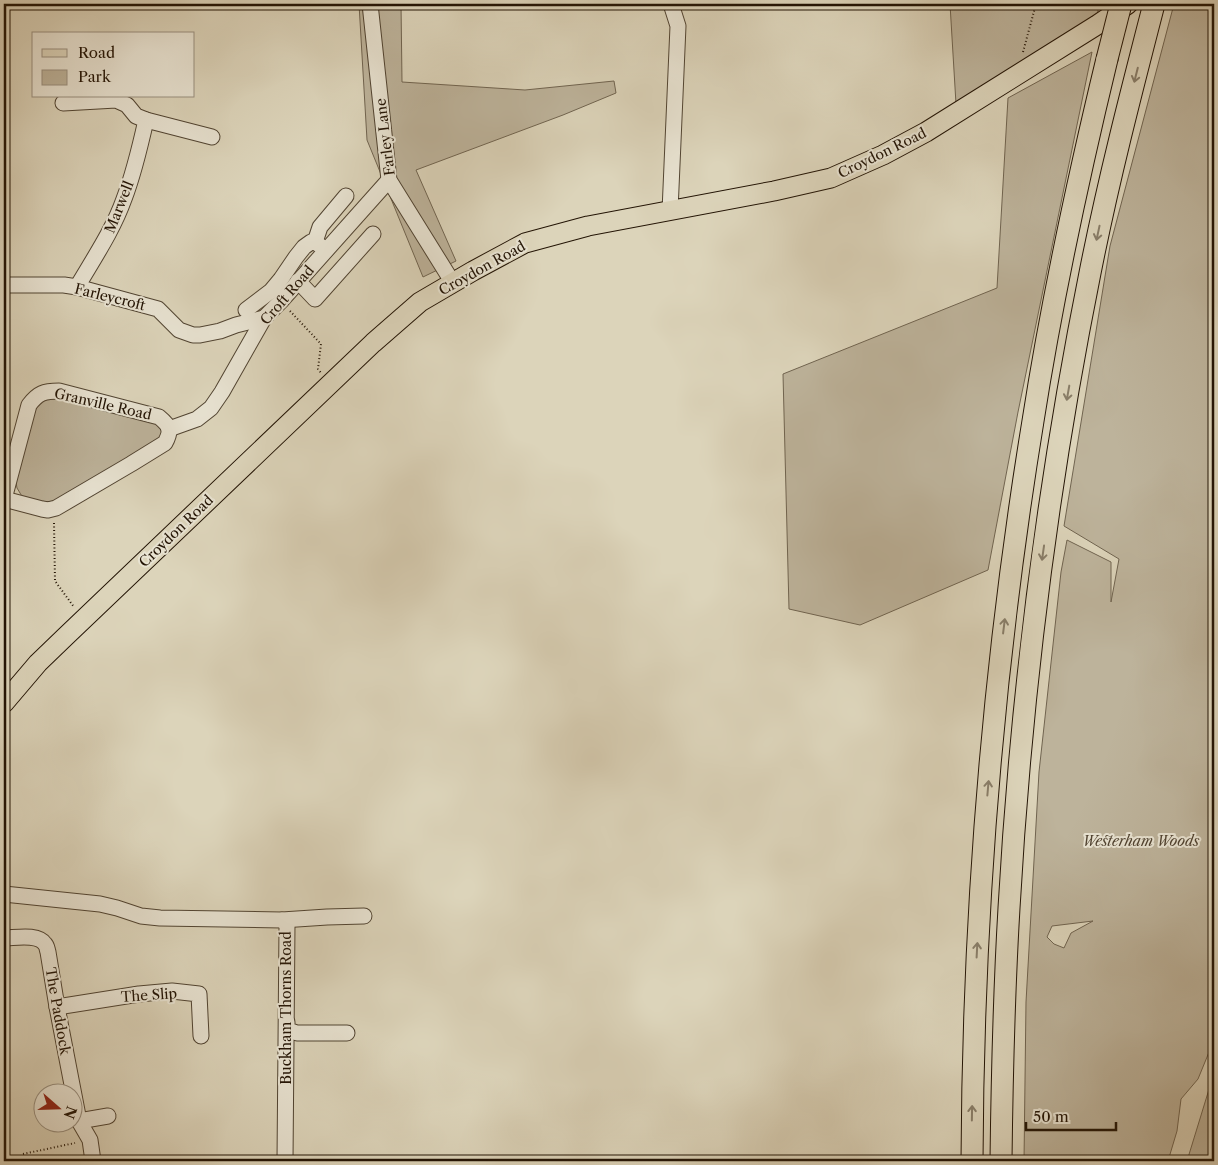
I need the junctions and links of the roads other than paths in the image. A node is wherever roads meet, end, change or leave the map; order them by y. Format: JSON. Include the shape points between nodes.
{"nodes":[{"id":1,"x":370,"y":4,"type":"edge"},
{"id":2,"x":671,"y":4,"type":"edge"},
{"id":3,"x":1121,"y":4,"type":"edge"},
{"id":4,"x":1129,"y":4,"type":"edge"},
{"id":5,"x":1154,"y":4,"type":"edge"},
{"id":6,"x":128,"y":100,"type":"edge"},
{"id":7,"x":63,"y":103,"type":"dead end"},
{"id":8,"x":146,"y":120,"type":"junction"},
{"id":9,"x":212,"y":137,"type":"dead end"},
{"id":10,"x":389,"y":180,"type":"junction"},
{"id":11,"x":346,"y":196,"type":"dead end"},
{"id":12,"x":670,"y":211,"type":"junction"},
{"id":13,"x":373,"y":234,"type":"dead end"},
{"id":14,"x":321,"y":246,"type":"junction"},
{"id":15,"x":298,"y":281,"type":"junction"},
{"id":16,"x":453,"y":282,"type":"junction"},
{"id":17,"x":4,"y":285,"type":"edge"},
{"id":18,"x":77,"y":287,"type":"junction"},
{"id":19,"x":246,"y":310,"type":"dead end"},
{"id":20,"x":264,"y":318,"type":"junction"},
{"id":21,"x":170,"y":429,"type":"junction"},
{"id":22,"x":4,"y":499,"type":"edge"},
{"id":23,"x":4,"y":703,"type":"edge"},
{"id":24,"x":4,"y":894,"type":"edge"},
{"id":25,"x":364,"y":916,"type":"dead end"},
{"id":26,"x":282,"y":920,"type":"junction"},
{"id":27,"x":4,"y":938,"type":"edge"},
{"id":28,"x":57,"y":1007,"type":"junction"},
{"id":29,"x":287,"y":1022,"type":"junction"},
{"id":30,"x":347,"y":1033,"type":"dead end"},
{"id":31,"x":201,"y":1036,"type":"dead end"},
{"id":32,"x":71,"y":1082,"type":"edge"},
{"id":33,"x":108,"y":1116,"type":"dead end"},
{"id":34,"x":82,"y":1120,"type":"edge"},
{"id":35,"x":82,"y":1126,"type":"edge"},
{"id":36,"x":93,"y":1161,"type":"edge"},
{"id":37,"x":285,"y":1161,"type":"edge"},
{"id":38,"x":972,"y":1161,"type":"edge"},
{"id":39,"x":1001,"y":1161,"type":"edge"}],
"edges":[{"from":1,"to":10,"type":"street","name":"Farley Lane"},
{"from":2,"to":12,"type":"street","via":[[678,26]]},
{"from":38,"to":3,"type":"highway","one_way":true,"bridge":true,"via":[[974,1005],[981,877],[1006,610],[1045,349],[1081,170]]},
{"from":4,"to":12,"type":"main road","name":"Croydon Road","via":[[892,151],[830,178]]},
{"from":5,"to":39,"type":"highway","one_way":true,"via":[[1117,148],[1090,273],[1058,453],[1039,589],[1024,717],[1010,890]]},
{"from":6,"to":7,"type":"street"},
{"from":6,"to":8,"type":"street","via":[[136,116]]},
{"from":8,"to":9,"type":"street"},
{"from":8,"to":18,"type":"street","name":"Marwell","via":[[124,199]]},
{"from":10,"to":14,"type":"street","name":"Croft Road"},
{"from":10,"to":16,"type":"street","name":"Farley Lane"},
{"from":11,"to":14,"type":"street","via":[[320,227]]},
{"from":12,"to":16,"type":"main road","name":"Croydon Road","via":[[588,226],[525,243]]},
{"from":13,"to":15,"type":"street","via":[[316,299]]},
{"from":14,"to":15,"type":"street","name":"Croft Road"},
{"from":14,"to":19,"type":"street","via":[[311,242],[304,247],[270,291]]},
{"from":15,"to":20,"type":"street","name":"Croft Road"},
{"from":16,"to":23,"type":"main road","name":"Croydon Road","via":[[420,302],[373,344],[38,663]]},
{"from":17,"to":18,"type":"street","name":"Farleycroft"},
{"from":18,"to":20,"type":"street","name":"Farleycroft","via":[[158,309],[179,330],[193,335]]},
{"from":20,"to":21,"type":"street","name":"Croft Road","via":[[211,408],[197,419]]},
{"from":21,"to":22,"type":"street","name":"Granville Road","via":[[165,443],[54,508],[42,509]]},
{"from":21,"to":22,"type":"street","name":"Granville Road","via":[[158,417],[59,391],[41,393],[29,405]]},
{"from":24,"to":26,"type":"street","name":"Buckham Thorns Road","via":[[100,904],[160,918]]},
{"from":25,"to":26,"type":"street"},
{"from":26,"to":29,"type":"street","name":"Buckham Thorns Road","via":[[287,925]]},
{"from":27,"to":28,"type":"street","name":"The Paddock","via":[[31,937],[45,943]]},
{"from":28,"to":31,"type":"street","name":"The Slip","via":[[139,994],[172,991],[199,994]]},
{"from":28,"to":32,"type":"street","name":"The Paddock"},
{"from":29,"to":30,"type":"street","via":[[287,1028],[298,1033]]},
{"from":29,"to":37,"type":"street","name":"Buckham Thorns Road"},
{"from":33,"to":34,"type":"street"},
{"from":35,"to":36,"type":"street","name":"The Paddock","via":[[90,1140]]}]}
